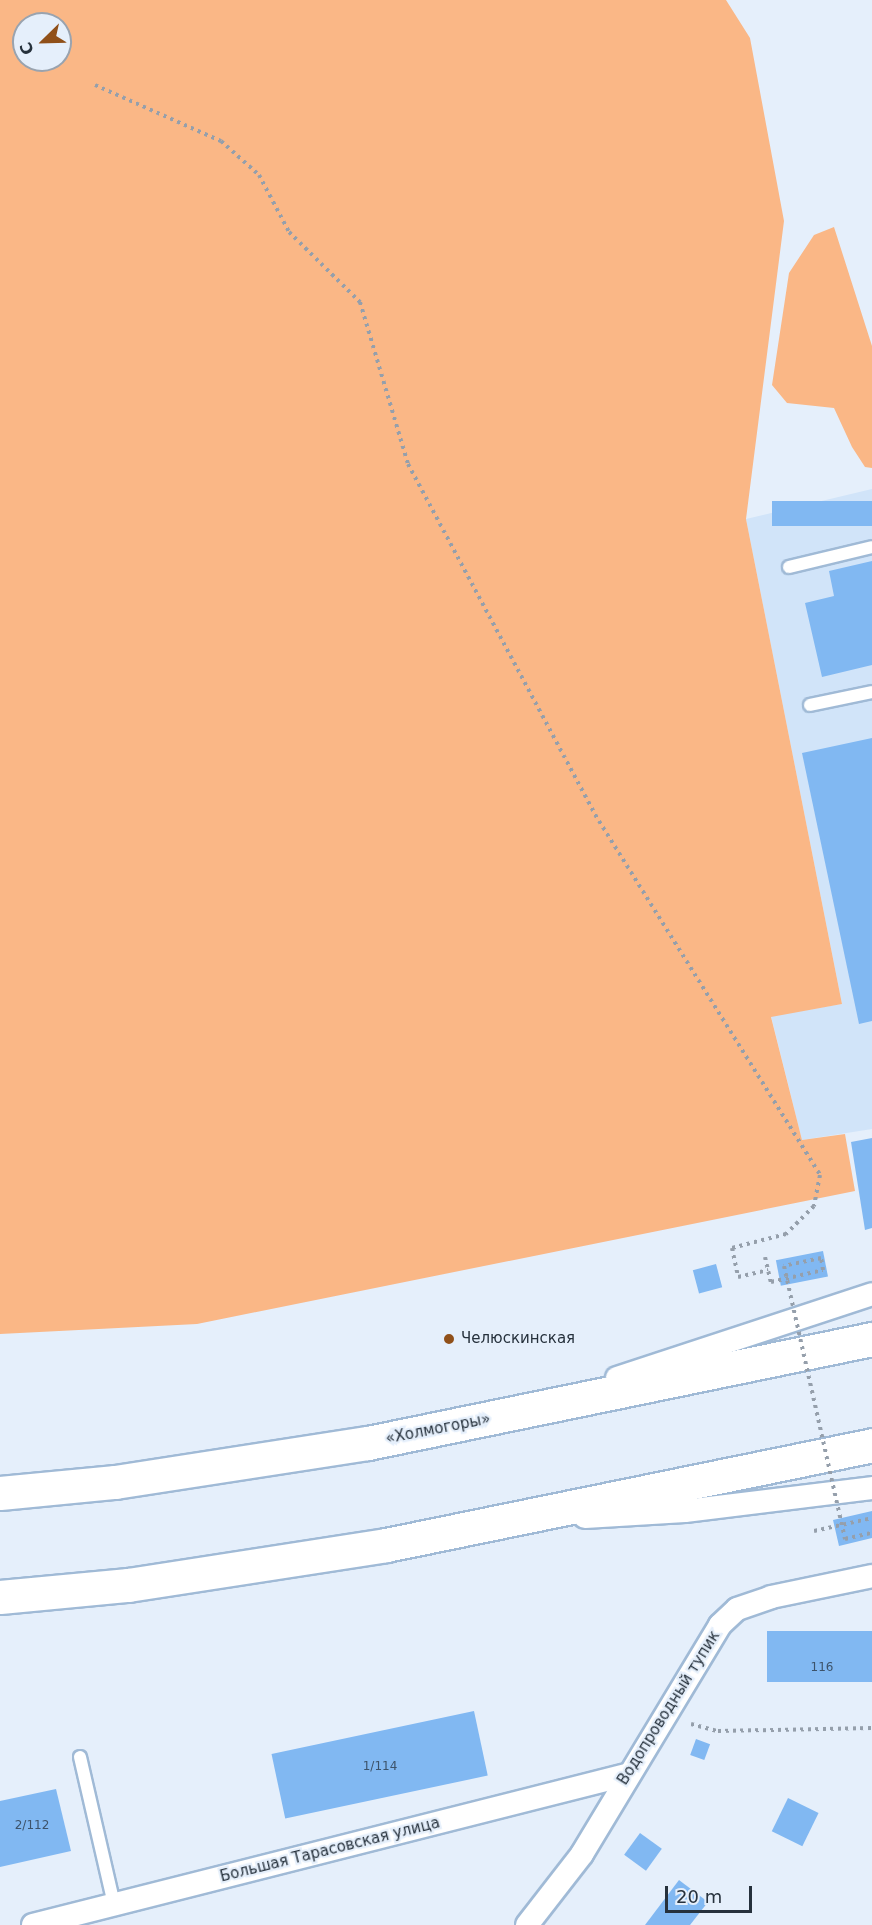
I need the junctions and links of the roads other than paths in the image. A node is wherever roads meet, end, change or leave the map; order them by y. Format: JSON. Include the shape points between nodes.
{"nodes":[{"id":1,"x":872,"y":547,"type":"edge"},
{"id":2,"x":789,"y":567,"type":"dead end"},
{"id":3,"x":872,"y":692,"type":"edge"},
{"id":4,"x":810,"y":705,"type":"dead end"},
{"id":5,"x":872,"y":1294,"type":"edge"},
{"id":6,"x":872,"y":1339,"type":"edge"},
{"id":7,"x":503,"y":1417,"type":"junction"},
{"id":8,"x":872,"y":1445,"type":"edge"},
{"id":9,"x":872,"y":1488,"type":"edge"},
{"id":10,"x":0,"y":1493,"type":"edge"},
{"id":11,"x":494,"y":1522,"type":"junction"},
{"id":12,"x":872,"y":1576,"type":"edge"},
{"id":13,"x":0,"y":1597,"type":"edge"},
{"id":14,"x":80,"y":1757,"type":"dead end"},
{"id":15,"x":626,"y":1775,"type":"junction"},
{"id":16,"x":114,"y":1904,"type":"junction"},
{"id":17,"x":33,"y":1925,"type":"edge"},
{"id":18,"x":527,"y":1925,"type":"edge"}],
"edges":[{"from":1,"to":2,"type":"lane"},
{"from":3,"to":4,"type":"lane"},
{"from":5,"to":7,"type":"street"},
{"from":6,"to":7,"type":"highway","name":"«Холмогоры»"},
{"from":7,"to":10,"type":"highway","name":"«Холмогоры»","via":[[115,1482]]},
{"from":8,"to":11,"type":"highway"},
{"from":9,"to":11,"type":"street","via":[[686,1511]]},
{"from":11,"to":13,"type":"highway","via":[[386,1545],[128,1585]]},
{"from":12,"to":15,"type":"street","name":"Водопроводный тупик","via":[[771,1597],[737,1609],[720,1625]]},
{"from":14,"to":16,"type":"lane"},
{"from":15,"to":16,"type":"street","name":"Большая Тарасовская улица"},
{"from":15,"to":18,"type":"street","name":"Водопроводный тупик","via":[[582,1854]]},
{"from":16,"to":17,"type":"street","name":"Большая Тарасовская улица"}]}
